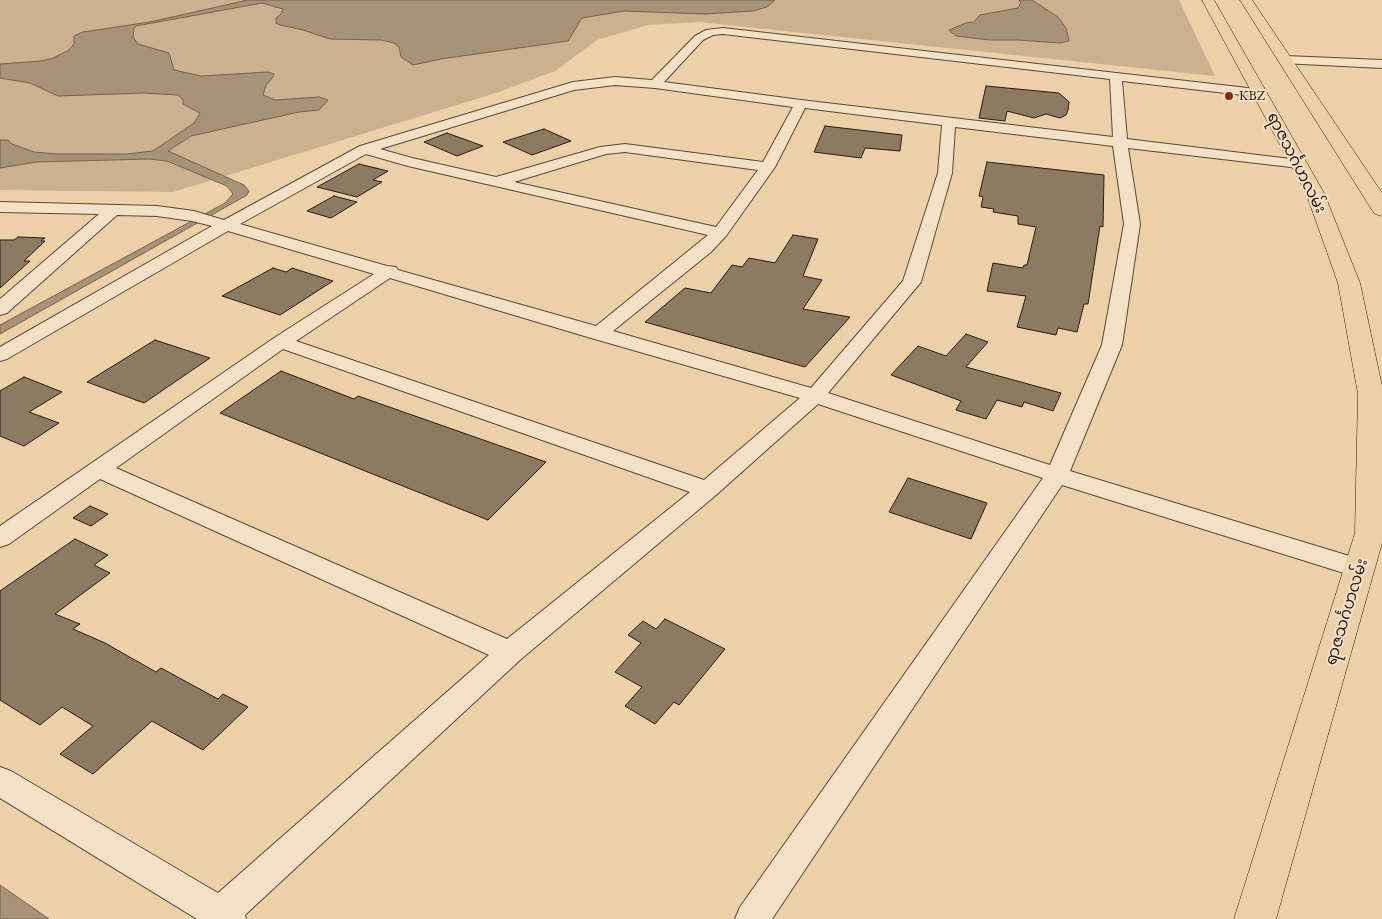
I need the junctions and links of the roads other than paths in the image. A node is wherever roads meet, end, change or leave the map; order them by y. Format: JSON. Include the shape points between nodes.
{"nodes":[{"id":1,"x":1208,"y":0,"type":"edge"},
{"id":2,"x":1246,"y":0,"type":"edge"},
{"id":3,"x":1286,"y":60,"type":"junction"},
{"id":4,"x":1382,"y":64,"type":"edge"},
{"id":5,"x":1116,"y":76,"type":"junction"},
{"id":6,"x":655,"y":84,"type":"junction"},
{"id":7,"x":1260,"y":93,"type":"junction"},
{"id":8,"x":801,"y":104,"type":"junction"},
{"id":9,"x":949,"y":122,"type":"junction"},
{"id":10,"x":1120,"y":143,"type":"junction"},
{"id":11,"x":365,"y":149,"type":"junction"},
{"id":12,"x":1299,"y":164,"type":"junction"},
{"id":13,"x":768,"y":167,"type":"junction"},
{"id":14,"x":497,"y":182,"type":"junction"},
{"id":15,"x":0,"y":207,"type":"edge"},
{"id":16,"x":112,"y":210,"type":"junction"},
{"id":17,"x":1382,"y":210,"type":"edge"},
{"id":18,"x":210,"y":220,"type":"junction"},
{"id":19,"x":720,"y":233,"type":"junction"},
{"id":20,"x":390,"y":271,"type":"junction"},
{"id":21,"x":1,"y":308,"type":"edge"},
{"id":22,"x":598,"y":334,"type":"junction"},
{"id":23,"x":281,"y":342,"type":"junction"},
{"id":24,"x":0,"y":355,"type":"edge"},
{"id":25,"x":815,"y":396,"type":"junction"},
{"id":26,"x":97,"y":469,"type":"junction"},
{"id":27,"x":1057,"y":475,"type":"junction"},
{"id":28,"x":708,"y":490,"type":"junction"},
{"id":29,"x":0,"y":538,"type":"edge"},
{"id":30,"x":1360,"y":568,"type":"junction"},
{"id":31,"x":510,"y":652,"type":"junction"},
{"id":32,"x":0,"y":782,"type":"edge"},
{"id":33,"x":225,"y":916,"type":"edge"},
{"id":34,"x":752,"y":919,"type":"edge"},
{"id":35,"x":1255,"y":919,"type":"edge"}],
"edges":[{"from":1,"to":7,"type":"main road","name":"ရာဇသင်္ဂဟလမ်း"},
{"from":2,"to":3,"type":"main road"},
{"from":3,"to":4,"type":"street"},
{"from":3,"to":17,"type":"main road"},
{"from":5,"to":6,"type":"street","via":[[723,31],[710,32],[699,38]]},
{"from":5,"to":7,"type":"street"},
{"from":5,"to":10,"type":"street"},
{"from":6,"to":8,"type":"street"},
{"from":6,"to":11,"type":"street","via":[[615,81],[573,86]]},
{"from":7,"to":12,"type":"main road","name":"ရာဇသင်္ဂဟလမ်း"},
{"from":8,"to":9,"type":"street"},
{"from":8,"to":13,"type":"street"},
{"from":9,"to":10,"type":"street"},
{"from":9,"to":25,"type":"street","via":[[945,173],[912,282]]},
{"from":10,"to":12,"type":"street"},
{"from":10,"to":27,"type":"street","via":[[1132,224],[1112,345]]},
{"from":11,"to":14,"type":"street"},
{"from":11,"to":18,"type":"street"},
{"from":12,"to":30,"type":"main road","name":"ရာဇသင်္ဂဟလမ်း","via":[[1315,193],[1349,283],[1371,394],[1370,533]]},
{"from":13,"to":14,"type":"street","via":[[625,148],[605,150]]},
{"from":13,"to":19,"type":"street"},
{"from":14,"to":19,"type":"street"},
{"from":15,"to":16,"type":"street"},
{"from":16,"to":18,"type":"street","via":[[157,211]]},
{"from":16,"to":21,"type":"street"},
{"from":18,"to":20,"type":"street"},
{"from":18,"to":24,"type":"street"},
{"from":19,"to":22,"type":"street"},
{"from":20,"to":22,"type":"street"},
{"from":20,"to":23,"type":"street"},
{"from":22,"to":25,"type":"street"},
{"from":23,"to":26,"type":"street"},
{"from":23,"to":28,"type":"street"},
{"from":25,"to":27,"type":"street"},
{"from":25,"to":28,"type":"street"},
{"from":26,"to":29,"type":"street"},
{"from":26,"to":31,"type":"street"},
{"from":27,"to":30,"type":"street"},
{"from":27,"to":34,"type":"street"},
{"from":28,"to":31,"type":"street"},
{"from":30,"to":35,"type":"main road","name":"ရာဇသင်္ဂဟလမ်း"},
{"from":31,"to":33,"type":"street"},
{"from":32,"to":33,"type":"street"}]}
